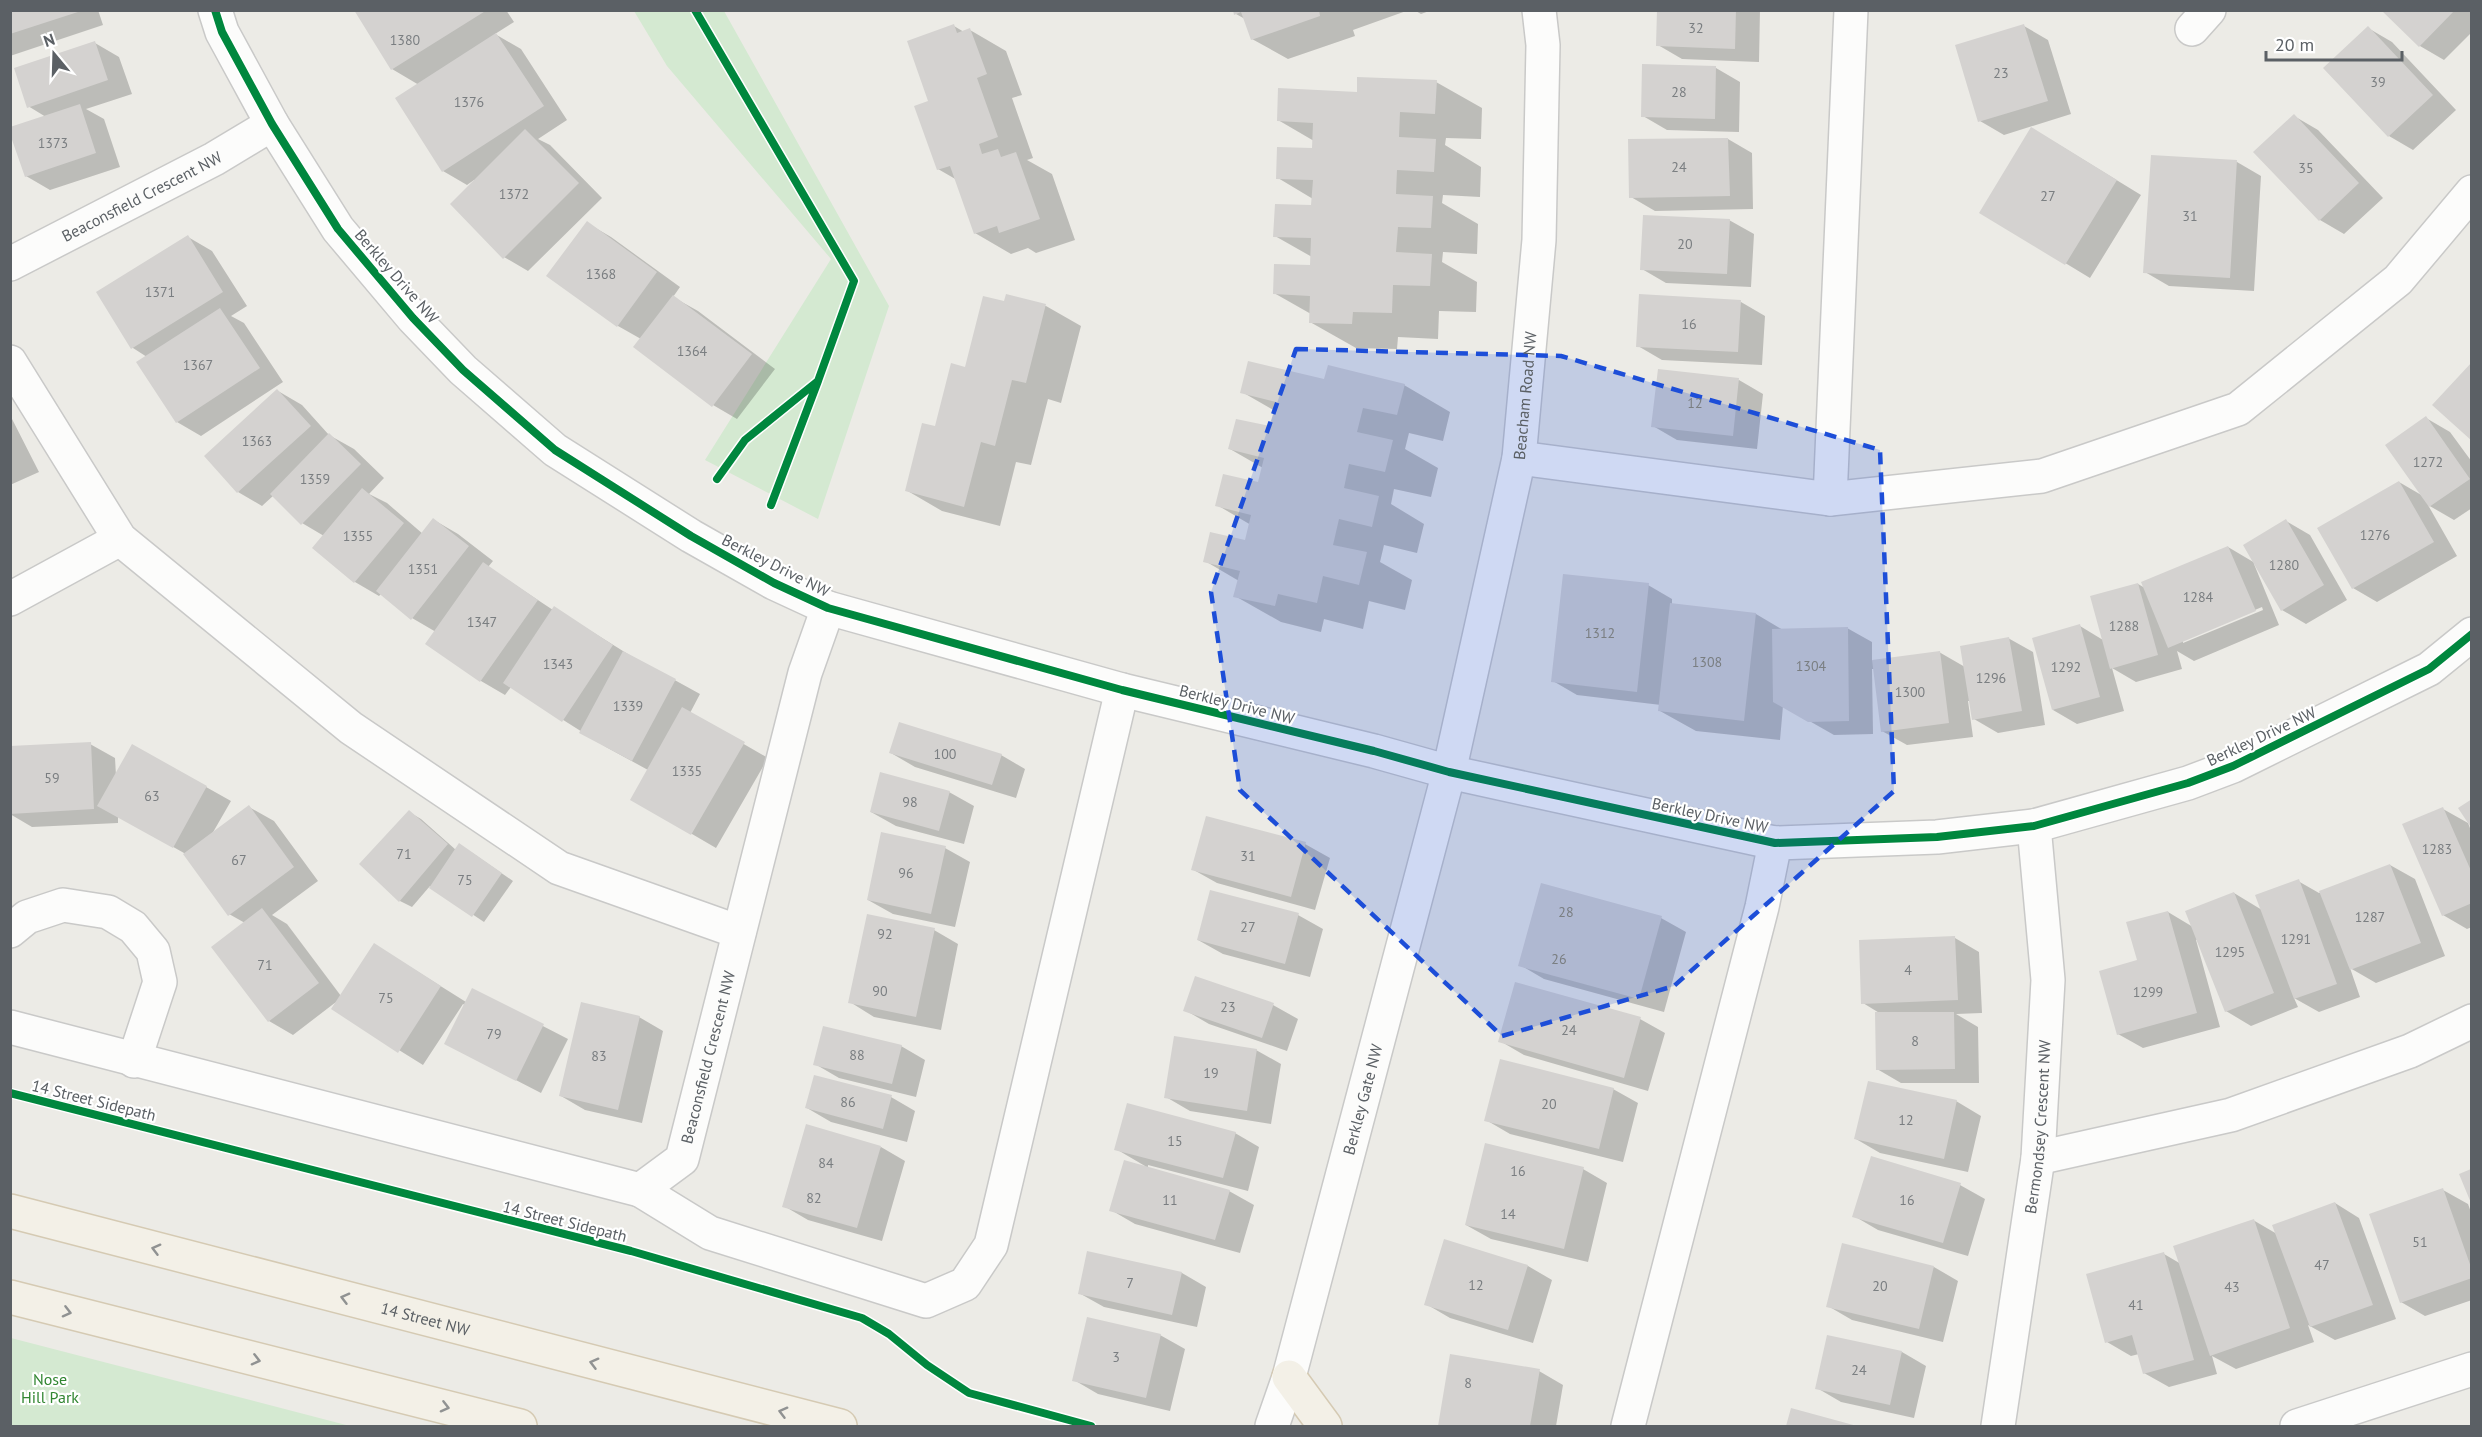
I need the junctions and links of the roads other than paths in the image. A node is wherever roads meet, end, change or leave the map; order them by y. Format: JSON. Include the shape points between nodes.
{"nodes":[{"id":1,"x":214,"y":10,"type":"edge"},
{"id":2,"x":1539,"y":10,"type":"edge"},
{"id":3,"x":1851,"y":10,"type":"edge"},
{"id":4,"x":272,"y":124,"type":"junction"},
{"id":5,"x":2472,"y":192,"type":"edge"},
{"id":6,"x":10,"y":264,"type":"edge"},
{"id":7,"x":10,"y":362,"type":"edge"},
{"id":8,"x":1519,"y":458,"type":"junction"},
{"id":9,"x":1830,"y":499,"type":"junction"},
{"id":10,"x":120,"y":539,"type":"junction"},
{"id":11,"x":10,"y":599,"type":"edge"},
{"id":12,"x":828,"y":608,"type":"junction"},
{"id":13,"x":2472,"y":634,"type":"edge"},
{"id":14,"x":1122,"y":690,"type":"junction"},
{"id":15,"x":1449,"y":772,"type":"junction"},
{"id":16,"x":2034,"y":826,"type":"junction"},
{"id":17,"x":1774,"y":843,"type":"junction"},
{"id":18,"x":10,"y":931,"type":"edge"},
{"id":19,"x":739,"y":932,"type":"junction"},
{"id":20,"x":2472,"y":1021,"type":"edge"},
{"id":21,"x":10,"y":1027,"type":"edge"},
{"id":22,"x":134,"y":1061,"type":"junction"},
{"id":23,"x":2038,"y":1158,"type":"junction"},
{"id":24,"x":640,"y":1190,"type":"junction"},
{"id":25,"x":10,"y":1211,"type":"edge"},
{"id":26,"x":10,"y":1297,"type":"edge"},
{"id":27,"x":2472,"y":1369,"type":"edge"},
{"id":28,"x":1289,"y":1377,"type":"junction"},
{"id":29,"x":520,"y":1426,"type":"edge"},
{"id":30,"x":840,"y":1426,"type":"edge"},
{"id":31,"x":1272,"y":1426,"type":"edge"},
{"id":32,"x":1325,"y":1426,"type":"edge"},
{"id":33,"x":1628,"y":1426,"type":"edge"},
{"id":34,"x":1998,"y":1426,"type":"edge"},
{"id":35,"x":2297,"y":1426,"type":"edge"}],
"edges":[{"from":1,"to":4,"type":"street","name":"Berkley Drive NW"},
{"from":2,"to":8,"type":"street","name":"Beacham Road NW","via":[[1543,45],[1539,240]]},
{"from":3,"to":9,"type":"street"},
{"from":4,"to":6,"type":"street","name":"Beaconsfield Crescent NW","via":[[214,159]]},
{"from":4,"to":12,"type":"street","name":"Berkley Drive NW","via":[[338,229],[463,370],[555,450],[691,536]]},
{"from":5,"to":9,"type":"street","via":[[2398,280],[2238,409],[2042,476]]},
{"from":7,"to":10,"type":"street"},
{"from":8,"to":9,"type":"street"},
{"from":8,"to":15,"type":"street","name":"Beacham Road NW"},
{"from":10,"to":11,"type":"street"},
{"from":10,"to":19,"type":"street","via":[[351,728],[560,868]]},
{"from":12,"to":14,"type":"street","name":"Berkley Drive NW"},
{"from":12,"to":19,"type":"street","name":"Beaconsfield Crescent NW","via":[[805,673]]},
{"from":13,"to":16,"type":"street","name":"Berkley Drive NW","via":[[2429,669],[2233,766],[2188,783]]},
{"from":14,"to":15,"type":"street","name":"Berkley Drive NW"},
{"from":14,"to":24,"type":"street","via":[[991,1245],[965,1284],[926,1301],[710,1233]]},
{"from":15,"to":17,"type":"street","name":"Berkley Drive NW"},
{"from":15,"to":28,"type":"street","name":"Berkley Gate NW"},
{"from":16,"to":17,"type":"street","name":"Berkley Drive NW","via":[[1937,837]]},
{"from":16,"to":23,"type":"street","name":"Bermondsey Crescent NW","via":[[2048,980]]},
{"from":17,"to":33,"type":"street","via":[[1762,907]]},
{"from":18,"to":22,"type":"street","via":[[27,917],[63,905],[108,912],[133,927],[153,951],[160,982]]},
{"from":19,"to":24,"type":"street","name":"Beaconsfield Crescent NW","via":[[682,1159]]},
{"from":20,"to":23,"type":"street","via":[[2410,1051],[2231,1115]]},
{"from":21,"to":22,"type":"street"},
{"from":22,"to":24,"type":"street"},
{"from":23,"to":34,"type":"street","name":"Bermondsey Crescent NW"},
{"from":30,"to":25,"type":"main road","name":"14 Street NW","one_way":true},
{"from":26,"to":29,"type":"main road","one_way":true},
{"from":27,"to":35,"type":"street"},
{"from":28,"to":31,"type":"street","name":"Berkley Gate NW"},
{"from":28,"to":32,"type":"main road"}]}
